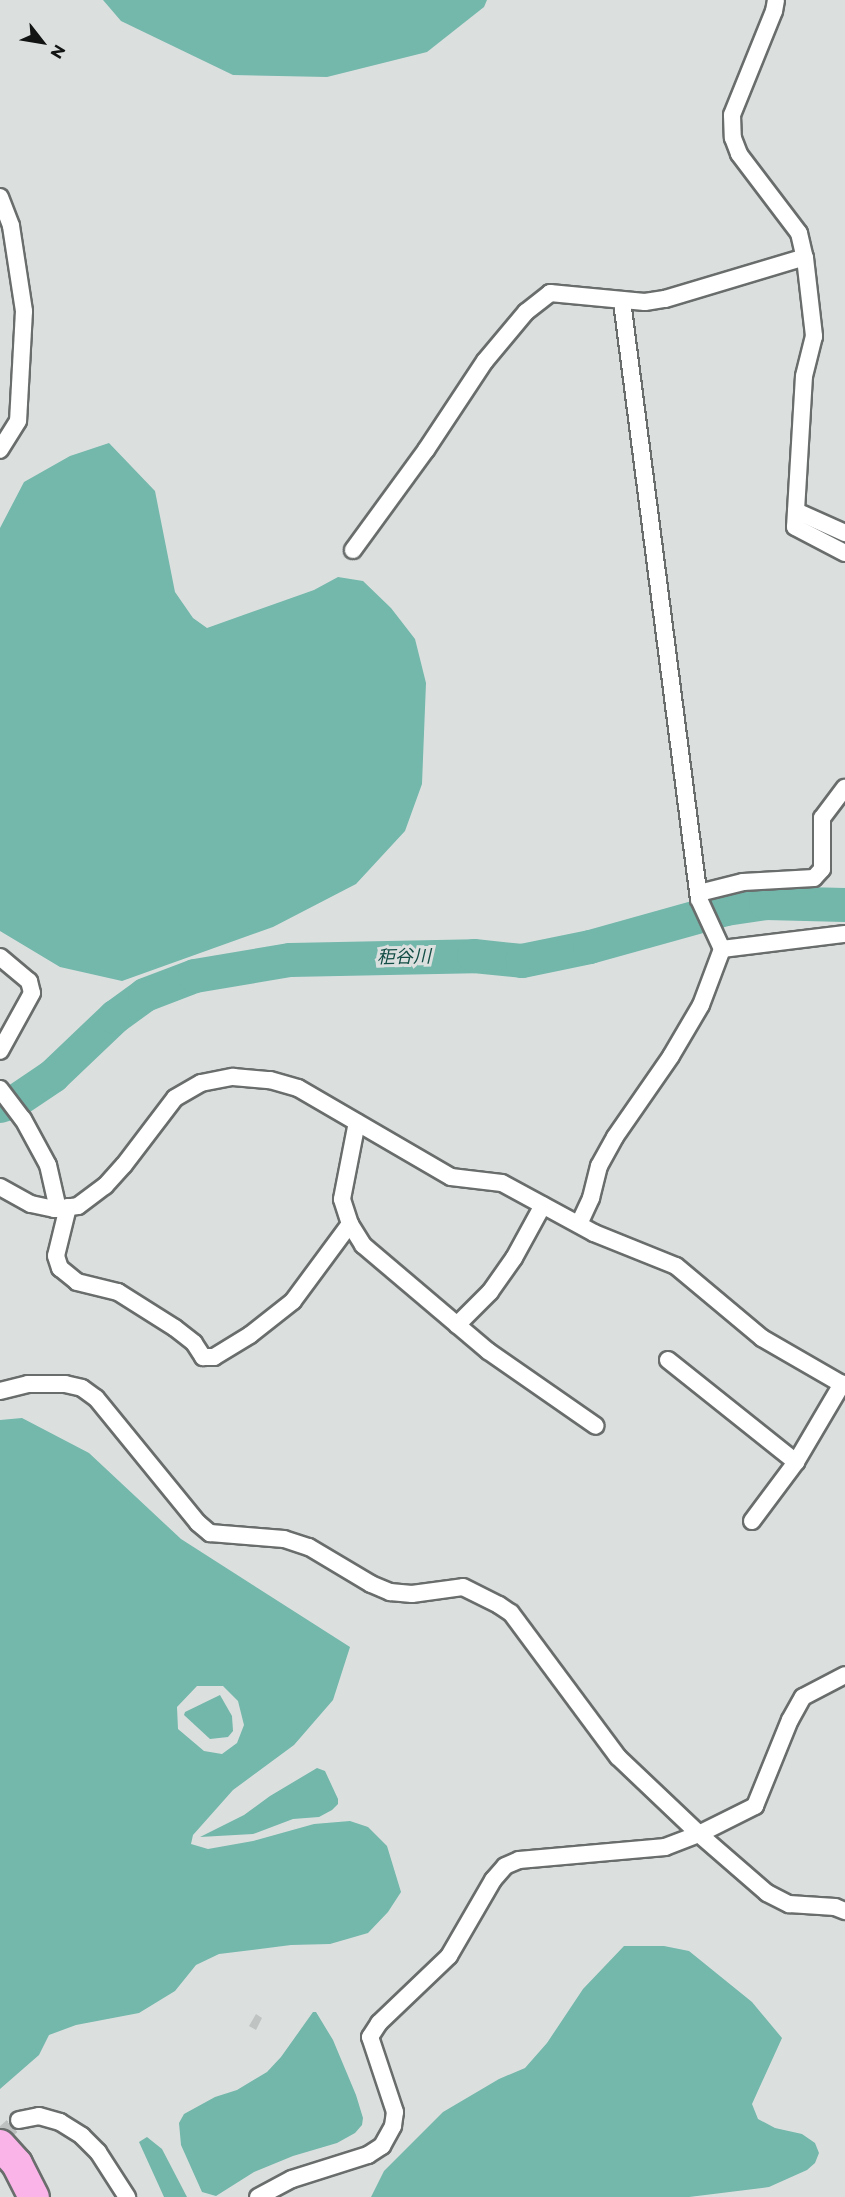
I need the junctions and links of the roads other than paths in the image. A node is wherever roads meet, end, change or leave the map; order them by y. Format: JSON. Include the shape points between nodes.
{"nodes":[{"id":1,"x":776,"y":0,"type":"edge"},
{"id":2,"x":0,"y":197,"type":"edge"},
{"id":3,"x":6,"y":222,"type":"edge"},
{"id":4,"x":805,"y":257,"type":"junction"},
{"id":5,"x":622,"y":301,"type":"junction"},
{"id":6,"x":0,"y":450,"type":"edge"},
{"id":7,"x":796,"y":511,"type":"junction"},
{"id":8,"x":845,"y":533,"type":"edge"},
{"id":9,"x":353,"y":550,"type":"dead end"},
{"id":10,"x":845,"y":553,"type":"edge"},
{"id":11,"x":845,"y":788,"type":"edge"},
{"id":12,"x":699,"y":896,"type":"junction"},
{"id":13,"x":845,"y":934,"type":"edge"},
{"id":14,"x":722,"y":949,"type":"junction"},
{"id":15,"x":0,"y":957,"type":"edge"},
{"id":16,"x":0,"y":1051,"type":"edge"},
{"id":17,"x":0,"y":1089,"type":"edge"},
{"id":18,"x":357,"y":1122,"type":"junction"},
{"id":19,"x":0,"y":1187,"type":"edge"},
{"id":20,"x":543,"y":1205,"type":"junction"},
{"id":21,"x":63,"y":1208,"type":"junction"},
{"id":22,"x":350,"y":1224,"type":"junction"},
{"id":23,"x":579,"y":1224,"type":"junction"},
{"id":24,"x":457,"y":1325,"type":"junction"},
{"id":25,"x":668,"y":1360,"type":"dead end"},
{"id":26,"x":844,"y":1385,"type":"edge"},
{"id":27,"x":0,"y":1391,"type":"edge"},
{"id":28,"x":596,"y":1426,"type":"dead end"},
{"id":29,"x":796,"y":1462,"type":"junction"},
{"id":30,"x":752,"y":1521,"type":"dead end"},
{"id":31,"x":845,"y":1675,"type":"edge"},
{"id":32,"x":699,"y":1834,"type":"junction"},
{"id":33,"x":845,"y":1911,"type":"edge"},
{"id":34,"x":19,"y":2120,"type":"tunnel mouth"},
{"id":35,"x":0,"y":2145,"type":"edge"},
{"id":36,"x":34,"y":2197,"type":"edge"},
{"id":37,"x":127,"y":2197,"type":"edge"},
{"id":38,"x":258,"y":2197,"type":"edge"}],
"edges":[{"from":1,"to":4,"type":"street","via":[[732,116],[732,138],[799,232]]},
{"from":2,"to":3,"type":"street"},
{"from":3,"to":6,"type":"street","via":[[24,310],[18,421]]},
{"from":4,"to":5,"type":"street","via":[[665,299]]},
{"from":4,"to":7,"type":"street","via":[[814,336],[804,376]]},
{"from":5,"to":9,"type":"street","via":[[550,293],[526,312],[485,361]]},
{"from":5,"to":12,"type":"street"},
{"from":7,"to":8,"type":"street"},
{"from":7,"to":10,"type":"street","via":[[795,527]]},
{"from":11,"to":12,"type":"street","via":[[822,818],[822,869],[814,878],[743,882]]},
{"from":12,"to":14,"type":"street"},
{"from":13,"to":14,"type":"street"},
{"from":14,"to":23,"type":"street","via":[[701,1005],[599,1166]]},
{"from":15,"to":16,"type":"street","via":[[29,981],[32,993]]},
{"from":17,"to":21,"type":"street","via":[[23,1119],[48,1165]]},
{"from":18,"to":20,"type":"street","via":[[451,1177],[502,1183]]},
{"from":18,"to":21,"type":"street","via":[[298,1088],[270,1080],[233,1077],[201,1083],[174,1098],[105,1186],[78,1206]]},
{"from":18,"to":22,"type":"street","via":[[342,1199]]},
{"from":19,"to":21,"type":"street","via":[[32,1204]]},
{"from":20,"to":23,"type":"street"},
{"from":20,"to":24,"type":"street","via":[[490,1292]]},
{"from":21,"to":22,"type":"street","via":[[56,1256],[60,1268],[77,1282],[118,1292],[175,1328],[194,1343],[203,1357],[214,1358],[293,1301]]},
{"from":22,"to":24,"type":"street","via":[[363,1245]]},
{"from":23,"to":26,"type":"street","via":[[676,1266],[762,1338]]},
{"from":24,"to":28,"type":"street"},
{"from":25,"to":29,"type":"street"},
{"from":26,"to":29,"type":"street"},
{"from":27,"to":32,"type":"street","via":[[28,1384],[82,1388],[96,1398],[210,1533],[292,1541],[390,1592],[412,1594],[464,1587],[499,1605],[511,1614],[618,1756]]},
{"from":29,"to":30,"type":"street"},
{"from":31,"to":32,"type":"street","via":[[803,1697],[755,1806]]},
{"from":32,"to":33,"type":"street","via":[[766,1893],[789,1904]]},
{"from":32,"to":38,"type":"street","via":[[665,1846],[519,1860],[505,1866],[449,1956],[379,2023],[370,2037],[394,2112],[393,2126],[382,2146],[368,2155],[292,2179]]},
{"from":34,"to":37,"type":"street","via":[[39,2116],[60,2122],[82,2136],[98,2152]]},
{"from":35,"to":36,"type":"highway","via":[[17,2164]]}]}
